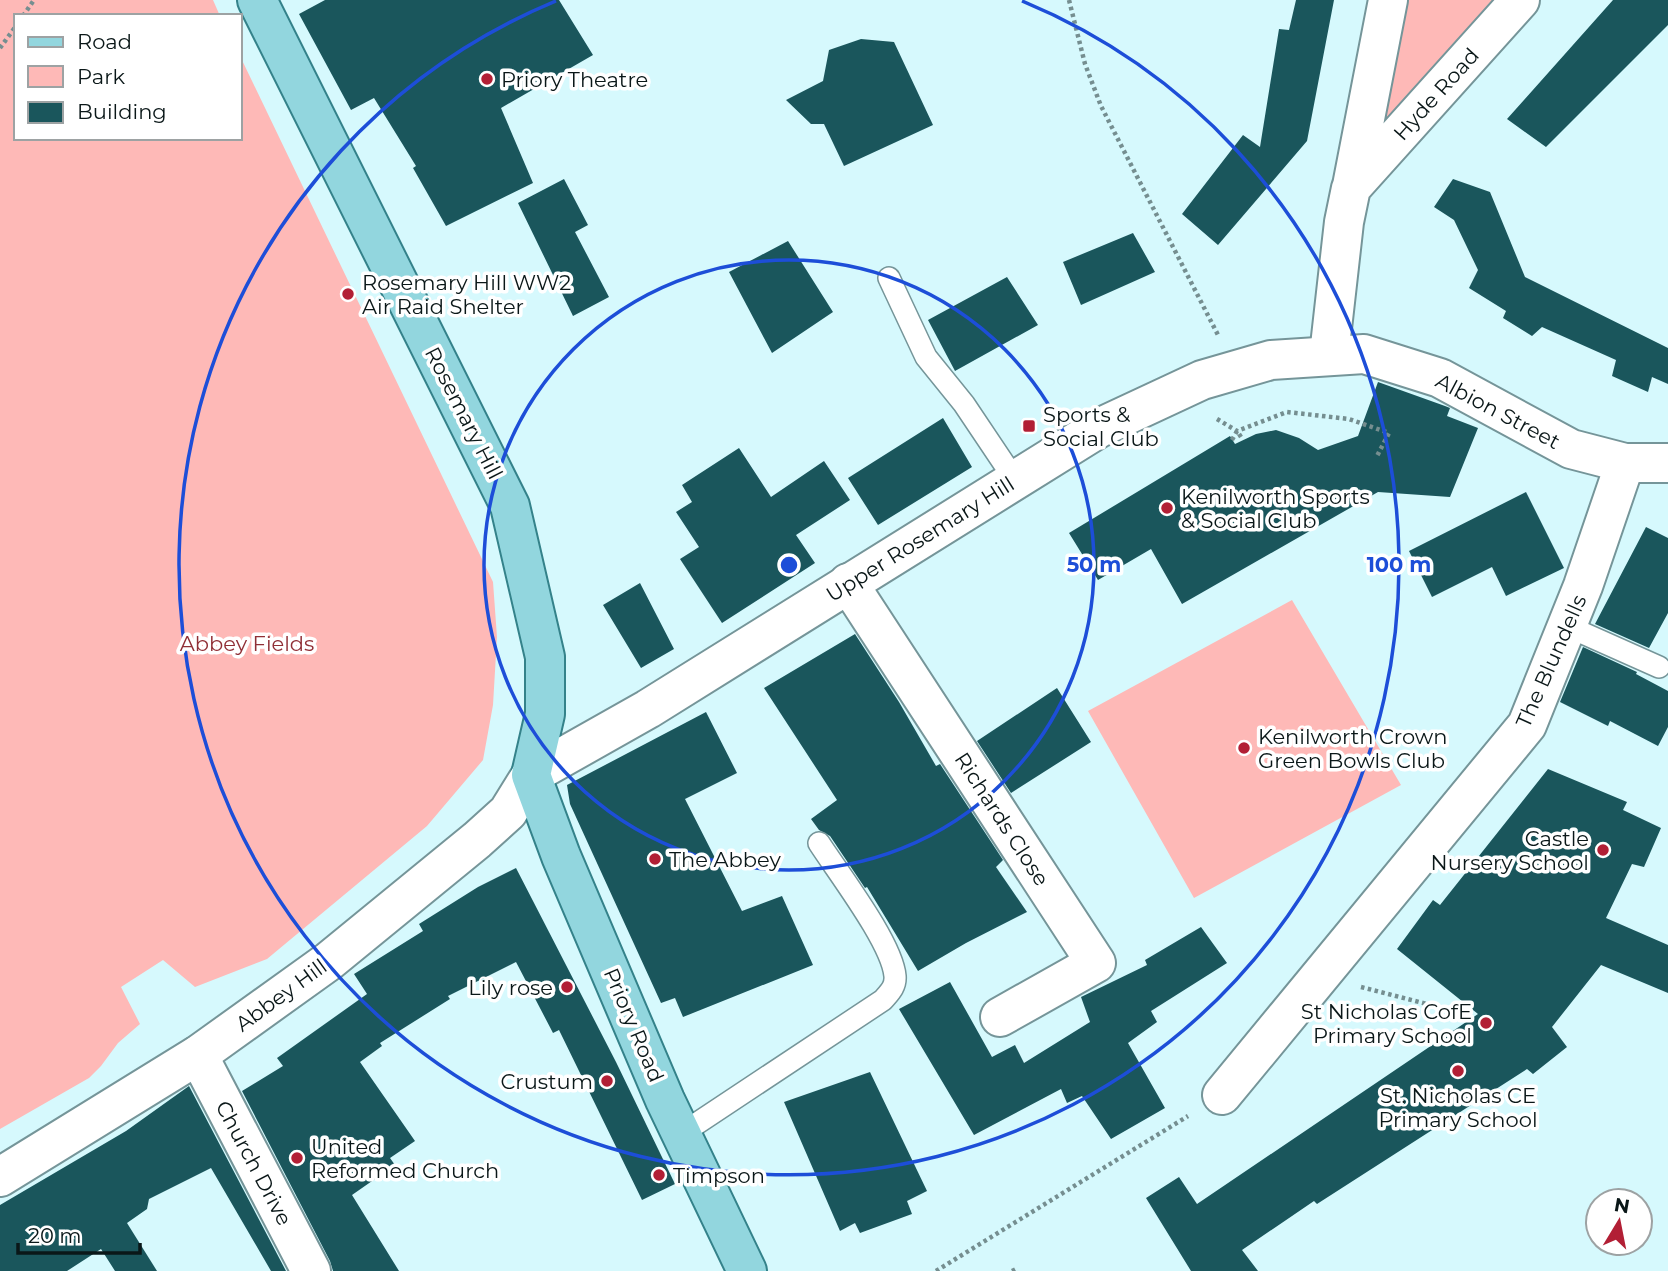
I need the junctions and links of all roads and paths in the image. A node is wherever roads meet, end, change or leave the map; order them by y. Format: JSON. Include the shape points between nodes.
{"nodes":[{"id":1,"x":257,"y":0,"type":"edge"},
{"id":2,"x":1069,"y":0,"type":"edge"},
{"id":3,"x":1388,"y":0,"type":"edge"},
{"id":4,"x":1520,"y":0,"type":"edge"},
{"id":5,"x":14,"y":29,"type":"edge"},
{"id":6,"x":0,"y":48,"type":"edge"},
{"id":7,"x":1351,"y":188,"type":"junction"},
{"id":8,"x":889,"y":278,"type":"dead end"},
{"id":9,"x":1329,"y":355,"type":"junction"},
{"id":10,"x":1236,"y":370,"type":"junction"},
{"id":11,"x":1175,"y":392,"type":"junction"},
{"id":12,"x":1237,"y":431,"type":"junction"},
{"id":13,"x":1233,"y":440,"type":"dead end"},
{"id":14,"x":1243,"y":440,"type":"dead end"},
{"id":15,"x":1377,"y":456,"type":"dead end"},
{"id":16,"x":1625,"y":463,"type":"junction"},
{"id":17,"x":1668,"y":463,"type":"edge"},
{"id":18,"x":1015,"y":480,"type":"junction"},
{"id":19,"x":848,"y":583,"type":"junction"},
{"id":20,"x":1567,"y":625,"type":"junction"},
{"id":21,"x":1660,"y":667,"type":"dead end"},
{"id":22,"x":531,"y":775,"type":"junction"},
{"id":23,"x":819,"y":843,"type":"dead end"},
{"id":24,"x":1319,"y":977,"type":"junction"},
{"id":25,"x":1462,"y":1013,"type":"dead end"},
{"id":26,"x":1000,"y":1017,"type":"dead end"},
{"id":27,"x":198,"y":1055,"type":"junction"},
{"id":28,"x":1222,"y":1095,"type":"joint"},
{"id":29,"x":681,"y":1134,"type":"junction"},
{"id":30,"x":0,"y":1177,"type":"edge"},
{"id":31,"x":311,"y":1271,"type":"edge"},
{"id":32,"x":747,"y":1271,"type":"edge"},
{"id":33,"x":936,"y":1271,"type":"edge"}],
"edges":[{"from":1,"to":22,"type":"main road","name":"Rosemary Hill","via":[[510,506],[545,657],[545,714]]},
{"from":2,"to":10,"type":"path","via":[[1101,106]]},
{"from":3,"to":7,"type":"street","name":"Hyde Road"},
{"from":4,"to":7,"type":"street","name":"Hyde Road"},
{"from":5,"to":6,"type":"path"},
{"from":7,"to":9,"type":"street","name":"Hyde Road"},
{"from":8,"to":18,"type":"lane","via":[[926,357]]},
{"from":9,"to":10,"type":"street","name":"Upper Rosemary Hill","via":[[1271,360]]},
{"from":9,"to":16,"type":"street","name":"Albion Street","via":[[1364,354],[1429,374],[1571,449]]},
{"from":10,"to":11,"type":"street","name":"Upper Rosemary Hill"},
{"from":11,"to":12,"type":"path"},
{"from":11,"to":18,"type":"street","name":"Upper Rosemary Hill","via":[[1099,428]]},
{"from":12,"to":13,"type":"path"},
{"from":12,"to":14,"type":"path"},
{"from":12,"to":15,"type":"path","via":[[1287,412],[1349,419],[1389,433]]},
{"from":16,"to":17,"type":"street","name":"Albion Street"},
{"from":16,"to":20,"type":"street","name":"The Blundells"},
{"from":18,"to":19,"type":"street","name":"Upper Rosemary Hill"},
{"from":19,"to":22,"type":"street","name":"Upper Rosemary Hill","via":[[648,709]]},
{"from":19,"to":26,"type":"street","name":"Richards Close","via":[[1096,963]]},
{"from":20,"to":21,"type":"lane"},
{"from":20,"to":24,"type":"street","name":"The Blundells","via":[[1527,724]]},
{"from":22,"to":27,"type":"street","name":"Abbey Hill","via":[[508,812],[477,840],[329,961]]},
{"from":22,"to":29,"type":"main road","name":"Priory Road","via":[[561,856]]},
{"from":23,"to":29,"type":"lane","via":[[887,948],[895,977],[893,988],[883,1000]]},
{"from":24,"to":25,"type":"path"},
{"from":24,"to":28,"type":"street","name":"The Blundells"},
{"from":27,"to":30,"type":"street","name":"Abbey Hill"},
{"from":27,"to":31,"type":"street","name":"Church Drive"},
{"from":28,"to":33,"type":"path"},
{"from":29,"to":32,"type":"main road","name":"Priory Road"}]}
